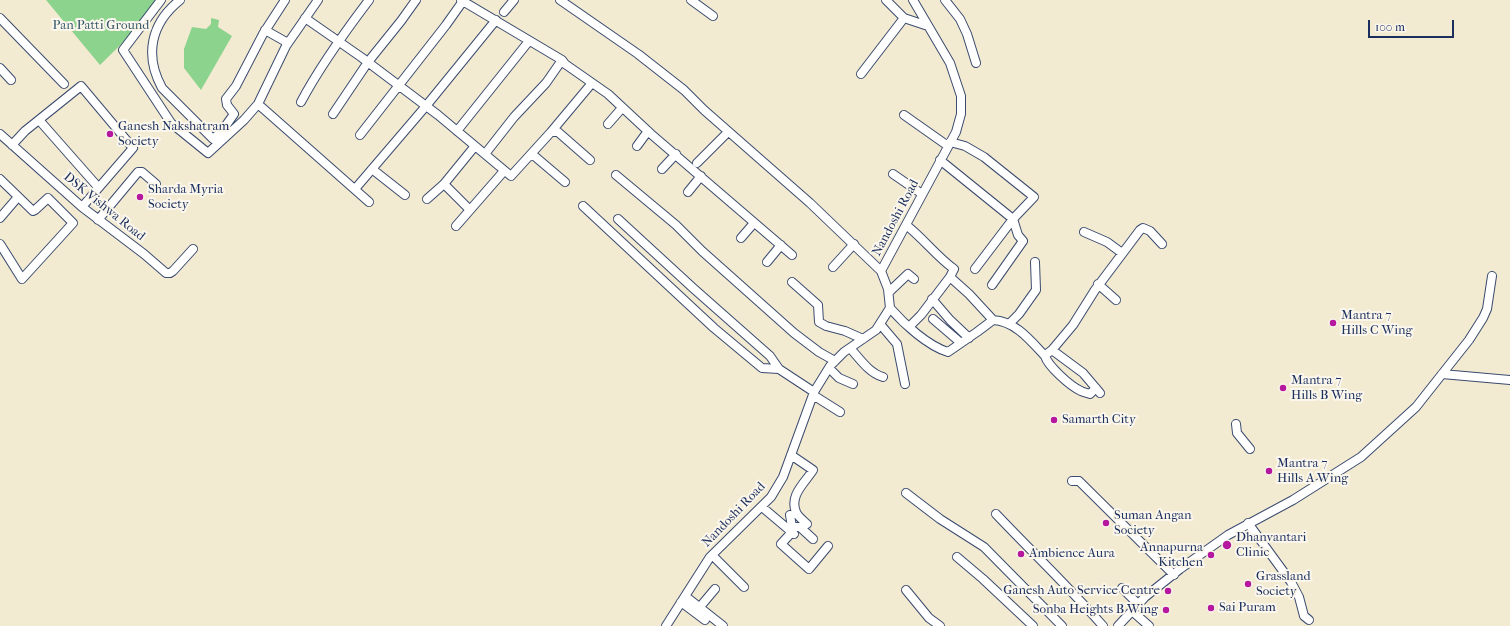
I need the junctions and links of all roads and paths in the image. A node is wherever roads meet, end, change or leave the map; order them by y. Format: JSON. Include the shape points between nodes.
{"nodes":[{"id":1,"x":161,"y":0,"type":"edge"},
{"id":2,"x":180,"y":0,"type":"edge"},
{"id":3,"x":285,"y":0,"type":"edge"},
{"id":4,"x":318,"y":0,"type":"edge"},
{"id":5,"x":369,"y":0,"type":"edge"},
{"id":6,"x":416,"y":0,"type":"edge"},
{"id":7,"x":514,"y":0,"type":"edge"},
{"id":8,"x":560,"y":0,"type":"edge"},
{"id":9,"x":692,"y":0,"type":"edge"},
{"id":10,"x":886,"y":0,"type":"edge"},
{"id":11,"x":914,"y":0,"type":"edge"},
{"id":12,"x":945,"y":0,"type":"edge"},
{"id":13,"x":462,"y":1,"type":"edge"},
{"id":14,"x":504,"y":12,"type":"dead end"},
{"id":15,"x":713,"y":16,"type":"dead end"},
{"id":16,"x":0,"y":18,"type":"edge"},
{"id":17,"x":305,"y":18,"type":"junction"},
{"id":18,"x":904,"y":18,"type":"junction"},
{"id":19,"x":496,"y":20,"type":"junction"},
{"id":20,"x":928,"y":26,"type":"junction"},
{"id":21,"x":265,"y":30,"type":"junction"},
{"id":22,"x":338,"y":41,"type":"junction"},
{"id":23,"x":529,"y":41,"type":"junction"},
{"id":24,"x":288,"y":43,"type":"junction"},
{"id":25,"x":562,"y":60,"type":"junction"},
{"id":26,"x":368,"y":62,"type":"junction"},
{"id":27,"x":976,"y":63,"type":"dead end"},
{"id":28,"x":1,"y":72,"type":"edge"},
{"id":29,"x":861,"y":74,"type":"dead end"},
{"id":30,"x":11,"y":80,"type":"dead end"},
{"id":31,"x":64,"y":84,"type":"dead end"},
{"id":32,"x":592,"y":84,"type":"junction"},
{"id":33,"x":399,"y":86,"type":"junction"},
{"id":34,"x":301,"y":102,"type":"dead end"},
{"id":35,"x":258,"y":104,"type":"junction"},
{"id":36,"x":426,"y":106,"type":"junction"},
{"id":37,"x":622,"y":108,"type":"junction"},
{"id":38,"x":333,"y":114,"type":"dead end"},
{"id":39,"x":904,"y":115,"type":"dead end"},
{"id":40,"x":39,"y":120,"type":"junction"},
{"id":41,"x":608,"y":124,"type":"dead end"},
{"id":42,"x":457,"y":131,"type":"junction"},
{"id":43,"x":648,"y":131,"type":"junction"},
{"id":44,"x":551,"y":132,"type":"junction"},
{"id":45,"x":728,"y":132,"type":"junction"},
{"id":46,"x":0,"y":134,"type":"edge"},
{"id":47,"x":360,"y":135,"type":"dead end"},
{"id":48,"x":951,"y":141,"type":"junction"},
{"id":49,"x":12,"y":145,"type":"junction"},
{"id":50,"x":475,"y":146,"type":"junction"},
{"id":51,"x":637,"y":146,"type":"dead end"},
{"id":52,"x":988,"y":153,"type":"dead end"},
{"id":53,"x":485,"y":154,"type":"junction"},
{"id":54,"x":532,"y":154,"type":"junction"},
{"id":55,"x":676,"y":154,"type":"junction"},
{"id":56,"x":590,"y":160,"type":"dead end"},
{"id":57,"x":940,"y":160,"type":"junction"},
{"id":58,"x":697,"y":162,"type":"dead end"},
{"id":59,"x":372,"y":169,"type":"junction"},
{"id":60,"x":662,"y":169,"type":"dead end"},
{"id":61,"x":504,"y":171,"type":"junction"},
{"id":62,"x":893,"y":174,"type":"dead end"},
{"id":63,"x":616,"y":175,"type":"dead end"},
{"id":64,"x":701,"y":176,"type":"junction"},
{"id":65,"x":0,"y":179,"type":"edge"},
{"id":66,"x":565,"y":182,"type":"dead end"},
{"id":67,"x":156,"y":184,"type":"dead end"},
{"id":68,"x":444,"y":184,"type":"junction"},
{"id":69,"x":98,"y":187,"type":"junction"},
{"id":70,"x":355,"y":189,"type":"junction"},
{"id":71,"x":688,"y":192,"type":"dead end"},
{"id":72,"x":922,"y":194,"type":"junction"},
{"id":73,"x":405,"y":195,"type":"dead end"},
{"id":74,"x":18,"y":197,"type":"junction"},
{"id":75,"x":427,"y":199,"type":"dead end"},
{"id":76,"x":369,"y":202,"type":"dead end"},
{"id":77,"x":583,"y":206,"type":"dead end"},
{"id":78,"x":82,"y":207,"type":"junction"},
{"id":79,"x":470,"y":210,"type":"junction"},
{"id":80,"x":0,"y":218,"type":"edge"},
{"id":81,"x":618,"y":219,"type":"dead end"},
{"id":82,"x":1013,"y":219,"type":"junction"},
{"id":83,"x":98,"y":220,"type":"junction"},
{"id":84,"x":754,"y":223,"type":"junction"},
{"id":85,"x":906,"y":225,"type":"junction"},
{"id":86,"x":456,"y":226,"type":"dead end"},
{"id":87,"x":1084,"y":232,"type":"dead end"},
{"id":88,"x":741,"y":238,"type":"dead end"},
{"id":89,"x":0,"y":244,"type":"edge"},
{"id":90,"x":854,"y":244,"type":"junction"},
{"id":91,"x":1162,"y":244,"type":"dead end"},
{"id":92,"x":781,"y":245,"type":"junction"},
{"id":93,"x":193,"y":249,"type":"dead end"},
{"id":94,"x":1122,"y":253,"type":"junction"},
{"id":95,"x":792,"y":255,"type":"dead end"},
{"id":96,"x":767,"y":262,"type":"dead end"},
{"id":97,"x":1035,"y":262,"type":"dead end"},
{"id":98,"x":833,"y":267,"type":"dead end"},
{"id":99,"x":976,"y":269,"type":"dead end"},
{"id":100,"x":881,"y":271,"type":"junction"},
{"id":101,"x":1492,"y":276,"type":"dead end"},
{"id":102,"x":950,"y":277,"type":"junction"},
{"id":103,"x":914,"y":279,"type":"dead end"},
{"id":104,"x":792,"y":282,"type":"dead end"},
{"id":105,"x":1098,"y":284,"type":"junction"},
{"id":106,"x":992,"y":285,"type":"dead end"},
{"id":107,"x":889,"y":292,"type":"junction"},
{"id":108,"x":932,"y":299,"type":"junction"},
{"id":109,"x":1116,"y":300,"type":"dead end"},
{"id":110,"x":890,"y":308,"type":"junction"},
{"id":111,"x":933,"y":319,"type":"dead end"},
{"id":112,"x":993,"y":320,"type":"junction"},
{"id":113,"x":880,"y":324,"type":"junction"},
{"id":114,"x":1009,"y":324,"type":"junction"},
{"id":115,"x":908,"y":327,"type":"junction"},
{"id":116,"x":969,"y":338,"type":"junction"},
{"id":117,"x":864,"y":339,"type":"junction"},
{"id":118,"x":961,"y":343,"type":"junction"},
{"id":119,"x":850,"y":348,"type":"junction"},
{"id":120,"x":1052,"y":350,"type":"junction"},
{"id":121,"x":1043,"y":354,"type":"junction"},
{"id":122,"x":835,"y":360,"type":"junction"},
{"id":123,"x":829,"y":368,"type":"junction"},
{"id":124,"x":779,"y":369,"type":"junction"},
{"id":125,"x":1442,"y":374,"type":"junction"},
{"id":126,"x":883,"y":377,"type":"dead end"},
{"id":127,"x":1510,"y":380,"type":"edge"},
{"id":128,"x":853,"y":384,"type":"dead end"},
{"id":129,"x":905,"y":384,"type":"dead end"},
{"id":130,"x":814,"y":394,"type":"junction"},
{"id":131,"x":840,"y":412,"type":"dead end"},
{"id":132,"x":1236,"y":424,"type":"dead end"},
{"id":133,"x":1250,"y":449,"type":"dead end"},
{"id":134,"x":791,"y":455,"type":"junction"},
{"id":135,"x":1072,"y":481,"type":"dead end"},
{"id":136,"x":906,"y":493,"type":"dead end"},
{"id":137,"x":762,"y":506,"type":"junction"},
{"id":138,"x":996,"y":514,"type":"dead end"},
{"id":139,"x":790,"y":515,"type":"dead end"},
{"id":140,"x":1248,"y":523,"type":"junction"},
{"id":141,"x":798,"y":530,"type":"junction"},
{"id":142,"x":813,"y":539,"type":"dead end"},
{"id":143,"x":828,"y":546,"type":"dead end"},
{"id":144,"x":712,"y":555,"type":"junction"},
{"id":145,"x":957,"y":557,"type":"dead end"},
{"id":146,"x":1174,"y":575,"type":"junction"},
{"id":147,"x":744,"y":587,"type":"dead end"},
{"id":148,"x":1122,"y":588,"type":"dead end"},
{"id":149,"x":715,"y":589,"type":"dead end"},
{"id":150,"x":906,"y":590,"type":"dead end"},
{"id":151,"x":683,"y":599,"type":"junction"},
{"id":152,"x":1138,"y":604,"type":"junction"},
{"id":153,"x":699,"y":608,"type":"junction"},
{"id":154,"x":1132,"y":611,"type":"junction"},
{"id":155,"x":705,"y":620,"type":"dead end"},
{"id":156,"x":1309,"y":620,"type":"dead end"},
{"id":157,"x":666,"y":626,"type":"edge"},
{"id":158,"x":722,"y":626,"type":"edge"},
{"id":159,"x":940,"y":626,"type":"edge"},
{"id":160,"x":1033,"y":626,"type":"edge"},
{"id":161,"x":1062,"y":626,"type":"edge"},
{"id":162,"x":1103,"y":626,"type":"edge"},
{"id":163,"x":1118,"y":626,"type":"edge"},
{"id":164,"x":1149,"y":626,"type":"edge"}],
"edges":[{"from":1,"to":35,"type":"street","via":[[123,50],[171,123],[208,153]]},
{"from":2,"to":21,"type":"street","via":[[168,11],[155,32],[151,52],[153,64],[162,88],[213,139],[234,114],[226,99],[236,86]]},
{"from":3,"to":21,"type":"street"},
{"from":4,"to":17,"type":"street"},
{"from":5,"to":22,"type":"street"},
{"from":6,"to":26,"type":"street"},
{"from":7,"to":14,"type":"street"},
{"from":8,"to":45,"type":"street","via":[[638,54],[684,90]]},
{"from":9,"to":15,"type":"street"},
{"from":10,"to":18,"type":"street"},
{"from":11,"to":20,"type":"street","name":"Nandoshi Road"},
{"from":12,"to":27,"type":"street","via":[[967,34]]},
{"from":13,"to":19,"type":"street"},
{"from":13,"to":33,"type":"street"},
{"from":16,"to":31,"type":"street"},
{"from":17,"to":22,"type":"street"},
{"from":17,"to":24,"type":"street"},
{"from":18,"to":20,"type":"street"},
{"from":18,"to":29,"type":"street"},
{"from":19,"to":23,"type":"street"},
{"from":19,"to":36,"type":"street"},
{"from":20,"to":48,"type":"street","name":"Nandoshi Road","via":[[950,63],[961,96],[961,114]]},
{"from":21,"to":24,"type":"street"},
{"from":22,"to":26,"type":"street"},
{"from":22,"to":34,"type":"street"},
{"from":23,"to":25,"type":"street"},
{"from":23,"to":42,"type":"street"},
{"from":24,"to":35,"type":"street"},
{"from":25,"to":32,"type":"street"},
{"from":25,"to":53,"type":"street","via":[[546,83],[514,116]]},
{"from":26,"to":33,"type":"street"},
{"from":26,"to":38,"type":"street"},
{"from":28,"to":30,"type":"street"},
{"from":32,"to":37,"type":"street","via":[[608,94]]},
{"from":32,"to":44,"type":"street"},
{"from":33,"to":36,"type":"street"},
{"from":33,"to":47,"type":"street"},
{"from":35,"to":70,"type":"street"},
{"from":36,"to":42,"type":"street"},
{"from":36,"to":59,"type":"street"},
{"from":37,"to":41,"type":"street"},
{"from":37,"to":43,"type":"street"},
{"from":39,"to":48,"type":"street"},
{"from":40,"to":49,"type":"street"},
{"from":40,"to":69,"type":"street"},
{"from":40,"to":69,"type":"street","via":[[81,86],[133,148]]},
{"from":42,"to":50,"type":"street"},
{"from":43,"to":51,"type":"street"},
{"from":43,"to":55,"type":"street"},
{"from":44,"to":54,"type":"street"},
{"from":44,"to":56,"type":"street","via":[[558,132]]},
{"from":45,"to":58,"type":"street"},
{"from":45,"to":90,"type":"street"},
{"from":46,"to":49,"type":"street","name":"DSK Vishwa Road"},
{"from":48,"to":52,"type":"street"},
{"from":48,"to":57,"type":"street","name":"Nandoshi Road"},
{"from":48,"to":82,"type":"street","via":[[984,157],[1034,197]]},
{"from":49,"to":78,"type":"street","name":"DSK Vishwa Road"},
{"from":50,"to":53,"type":"street"},
{"from":50,"to":68,"type":"street"},
{"from":53,"to":61,"type":"street"},
{"from":54,"to":61,"type":"street","via":[[511,176]]},
{"from":54,"to":66,"type":"street"},
{"from":55,"to":60,"type":"street"},
{"from":55,"to":64,"type":"street"},
{"from":57,"to":72,"type":"street","name":"Nandoshi Road"},
{"from":57,"to":82,"type":"street"},
{"from":59,"to":70,"type":"street"},
{"from":59,"to":73,"type":"street"},
{"from":61,"to":79,"type":"street"},
{"from":62,"to":72,"type":"street"},
{"from":63,"to":122,"type":"street","via":[[676,225],[794,333],[819,352]]},
{"from":64,"to":71,"type":"street"},
{"from":64,"to":84,"type":"street"},
{"from":65,"to":74,"type":"street"},
{"from":67,"to":83,"type":"street","via":[[142,172],[138,172]]},
{"from":68,"to":75,"type":"street"},
{"from":68,"to":79,"type":"street"},
{"from":69,"to":78,"type":"street"},
{"from":70,"to":76,"type":"street"},
{"from":72,"to":85,"type":"street","name":"Nandoshi Road"},
{"from":74,"to":80,"type":"street"},
{"from":74,"to":89,"type":"street","via":[[32,211],[48,198],[73,224],[22,279]]},
{"from":77,"to":124,"type":"street","via":[[714,328],[762,368]]},
{"from":78,"to":83,"type":"street","name":"DSK Vishwa Road"},
{"from":79,"to":86,"type":"street"},
{"from":81,"to":124,"type":"street","via":[[770,356]]},
{"from":82,"to":99,"type":"street"},
{"from":82,"to":106,"type":"street","via":[[1018,235],[1023,241]]},
{"from":83,"to":93,"type":"street","name":"DSK Vishwa Road","via":[[166,273],[173,271]]},
{"from":84,"to":88,"type":"street"},
{"from":84,"to":92,"type":"street"},
{"from":85,"to":100,"type":"street","name":"Nandoshi Road"},
{"from":85,"to":102,"type":"street","via":[[942,261],[954,269]]},
{"from":87,"to":94,"type":"street","via":[[1107,242]]},
{"from":90,"to":98,"type":"street"},
{"from":90,"to":100,"type":"street"},
{"from":91,"to":94,"type":"street","via":[[1150,231],[1143,228]]},
{"from":92,"to":95,"type":"street"},
{"from":92,"to":96,"type":"street"},
{"from":94,"to":105,"type":"street"},
{"from":97,"to":114,"type":"street","via":[[1036,290]]},
{"from":100,"to":107,"type":"street","name":"Nandoshi Road"},
{"from":101,"to":125,"type":"street","via":[[1485,313],[1469,340]]},
{"from":102,"to":108,"type":"street"},
{"from":102,"to":112,"type":"street"},
{"from":103,"to":107,"type":"street","via":[[908,274]]},
{"from":104,"to":117,"type":"street","via":[[818,305],[818,322]]},
{"from":105,"to":109,"type":"street"},
{"from":105,"to":120,"type":"street","via":[[1073,325]]},
{"from":107,"to":110,"type":"street","name":"Nandoshi Road"},
{"from":108,"to":115,"type":"street","via":[[921,315]]},
{"from":108,"to":116,"type":"street"},
{"from":110,"to":113,"type":"street","name":"Nandoshi Road"},
{"from":110,"to":115,"type":"street"},
{"from":111,"to":118,"type":"street"},
{"from":112,"to":114,"type":"street"},
{"from":112,"to":116,"type":"street"},
{"from":113,"to":117,"type":"street","name":"Nandoshi Road"},
{"from":113,"to":129,"type":"street","via":[[897,344]]},
{"from":114,"to":121,"type":"street","via":[[1024,333]]},
{"from":115,"to":118,"type":"street","via":[[939,349],[948,352]]},
{"from":116,"to":118,"type":"street"},
{"from":117,"to":119,"type":"street","name":"Nandoshi Road"},
{"from":119,"to":122,"type":"street","name":"Nandoshi Road"},
{"from":119,"to":126,"type":"street","via":[[866,366]]},
{"from":120,"to":121,"type":"street"},
{"from":120,"to":121,"type":"street","via":[[1083,373],[1098,390],[1090,394],[1081,391],[1057,373]]},
{"from":122,"to":123,"type":"street","name":"Nandoshi Road"},
{"from":123,"to":128,"type":"street","via":[[839,378]]},
{"from":123,"to":130,"type":"street","name":"Nandoshi Road"},
{"from":124,"to":130,"type":"street"},
{"from":125,"to":127,"type":"street"},
{"from":125,"to":140,"type":"street","via":[[1420,403],[1366,452],[1293,500]]},
{"from":130,"to":131,"type":"street"},
{"from":130,"to":134,"type":"street","name":"Nandoshi Road"},
{"from":132,"to":133,"type":"street","via":[[1237,433]]},
{"from":134,"to":137,"type":"street","name":"Nandoshi Road","via":[[779,484]]},
{"from":134,"to":141,"type":"street","via":[[813,470],[794,501]]},
{"from":135,"to":146,"type":"street","via":[[1079,481]]},
{"from":136,"to":161,"type":"street","via":[[940,519],[984,547]]},
{"from":137,"to":141,"type":"street"},
{"from":137,"to":144,"type":"street","name":"Nandoshi Road"},
{"from":138,"to":162,"type":"street"},
{"from":139,"to":141,"type":"street"},
{"from":140,"to":146,"type":"street"},
{"from":140,"to":156,"type":"street","via":[[1291,582],[1299,597],[1304,616]]},
{"from":141,"to":142,"type":"street"},
{"from":141,"to":143,"type":"street","via":[[781,544],[809,569]]},
{"from":144,"to":147,"type":"street"},
{"from":144,"to":151,"type":"street","name":"Nandoshi Road"},
{"from":145,"to":160,"type":"street"},
{"from":146,"to":152,"type":"street"},
{"from":148,"to":152,"type":"street"},
{"from":149,"to":153,"type":"street"},
{"from":150,"to":159,"type":"street"},
{"from":151,"to":153,"type":"street"},
{"from":151,"to":155,"type":"street"},
{"from":151,"to":157,"type":"street","name":"Nandoshi Road"},
{"from":152,"to":154,"type":"street"},
{"from":153,"to":158,"type":"street"},
{"from":154,"to":163,"type":"street"},
{"from":154,"to":164,"type":"street"}]}
